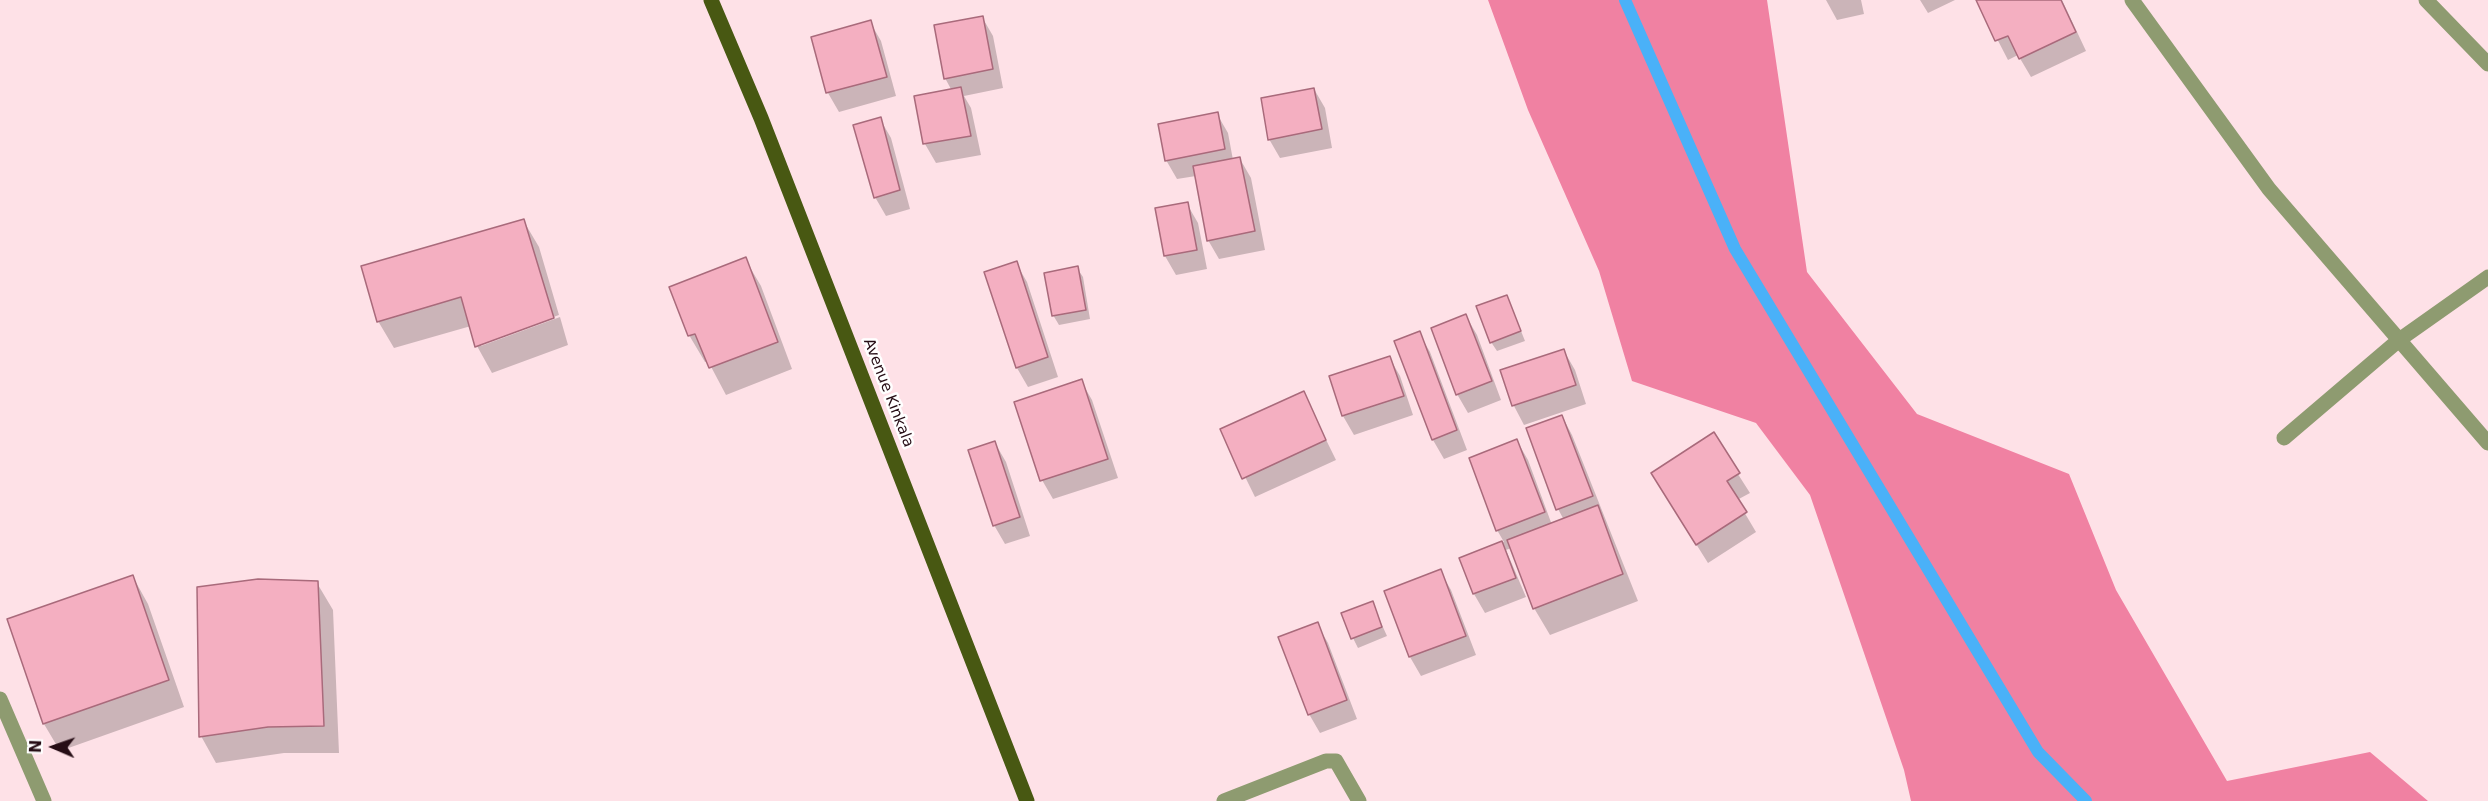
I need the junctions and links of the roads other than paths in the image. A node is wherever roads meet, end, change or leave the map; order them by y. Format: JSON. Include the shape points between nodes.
{"nodes":[{"id":1,"x":711,"y":0,"type":"edge"},
{"id":2,"x":2132,"y":0,"type":"edge"},
{"id":3,"x":2426,"y":0,"type":"edge"},
{"id":4,"x":2488,"y":64,"type":"edge"},
{"id":5,"x":2488,"y":277,"type":"edge"},
{"id":6,"x":2399,"y":340,"type":"junction"},
{"id":7,"x":2284,"y":438,"type":"dead end"},
{"id":8,"x":2488,"y":444,"type":"edge"},
{"id":9,"x":0,"y":699,"type":"edge"},
{"id":10,"x":44,"y":801,"type":"edge"},
{"id":11,"x":1028,"y":801,"type":"edge"},
{"id":12,"x":1224,"y":801,"type":"edge"},
{"id":13,"x":1359,"y":801,"type":"edge"}],
"edges":[{"from":1,"to":11,"type":"main road","name":"Avenue Kinkala","via":[[766,129]]},
{"from":2,"to":6,"type":"street","via":[[2269,189]]},
{"from":3,"to":4,"type":"street"},
{"from":5,"to":6,"type":"street"},
{"from":6,"to":7,"type":"street"},
{"from":6,"to":8,"type":"street"},
{"from":9,"to":10,"type":"street"},
{"from":12,"to":13,"type":"street","via":[[1326,761],[1336,761]]}]}
